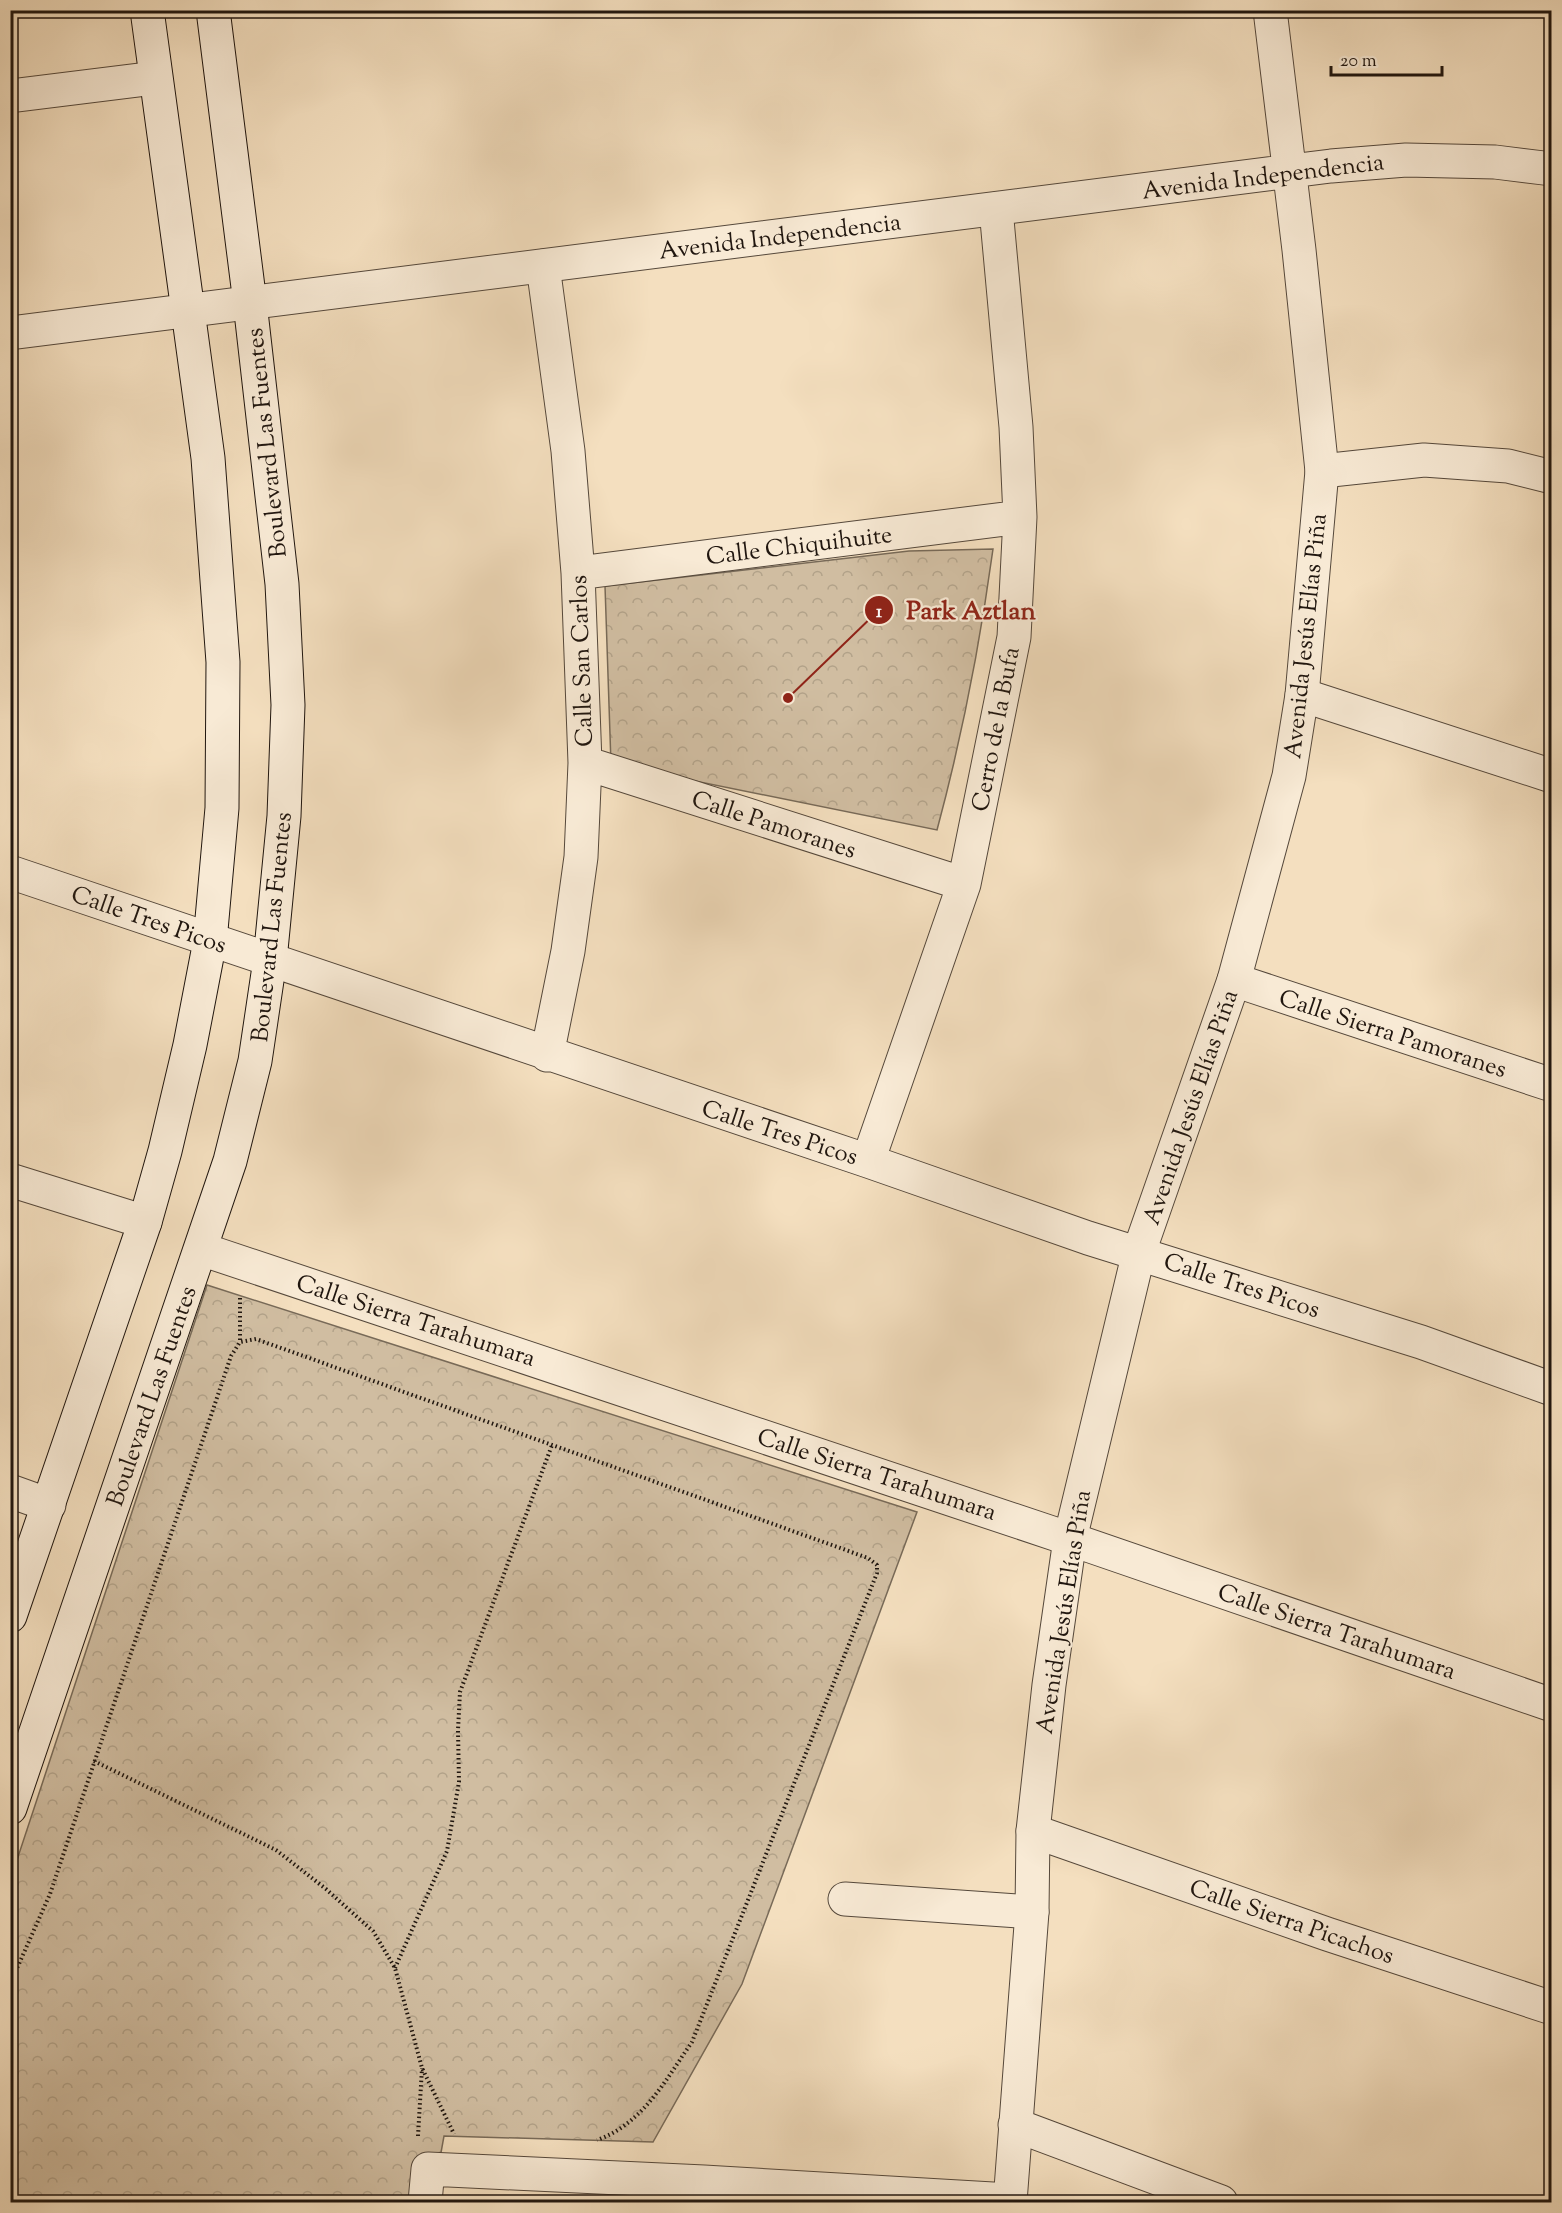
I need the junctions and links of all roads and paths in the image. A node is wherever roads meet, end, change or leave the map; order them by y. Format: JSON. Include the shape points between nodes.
{"nodes":[{"id":1,"x":147,"y":10,"type":"edge"},
{"id":2,"x":213,"y":10,"type":"edge"},
{"id":3,"x":1270,"y":10,"type":"edge"},
{"id":4,"x":155,"y":78,"type":"junction"},
{"id":5,"x":10,"y":96,"type":"edge"},
{"id":6,"x":1551,"y":168,"type":"edge"},
{"id":7,"x":1289,"y":172,"type":"junction"},
{"id":8,"x":996,"y":209,"type":"junction"},
{"id":9,"x":543,"y":266,"type":"junction"},
{"id":10,"x":250,"y":303,"type":"junction"},
{"id":11,"x":189,"y":312,"type":"junction"},
{"id":12,"x":10,"y":333,"type":"edge"},
{"id":13,"x":1322,"y":471,"type":"junction"},
{"id":14,"x":1551,"y":477,"type":"edge"},
{"id":15,"x":1020,"y":517,"type":"junction"},
{"id":16,"x":578,"y":573,"type":"junction"},
{"id":17,"x":1302,"y":695,"type":"junction"},
{"id":18,"x":585,"y":763,"type":"junction"},
{"id":19,"x":1551,"y":776,"type":"edge"},
{"id":20,"x":10,"y":872,"type":"edge"},
{"id":21,"x":964,"y":884,"type":"junction"},
{"id":22,"x":210,"y":941,"type":"junction"},
{"id":23,"x":270,"y":960,"type":"junction"},
{"id":24,"x":1234,"y":980,"type":"junction"},
{"id":25,"x":547,"y":1055,"type":"junction"},
{"id":26,"x":1551,"y":1085,"type":"edge"},
{"id":27,"x":868,"y":1161,"type":"junction"},
{"id":28,"x":10,"y":1180,"type":"edge"},
{"id":29,"x":145,"y":1222,"type":"junction"},
{"id":30,"x":201,"y":1249,"type":"junction"},
{"id":31,"x":1139,"y":1252,"type":"junction"},
{"id":32,"x":1551,"y":1389,"type":"edge"},
{"id":33,"x":552,"y":1445,"type":"junction"},
{"id":34,"x":10,"y":1491,"type":"edge"},
{"id":35,"x":49,"y":1505,"type":"junction"},
{"id":36,"x":1070,"y":1539,"type":"junction"},
{"id":37,"x":10,"y":1616,"type":"edge"},
{"id":38,"x":1551,"y":1705,"type":"edge"},
{"id":39,"x":94,"y":1761,"type":"junction"},
{"id":40,"x":13,"y":1795,"type":"edge"},
{"id":41,"x":1033,"y":1831,"type":"junction"},
{"id":42,"x":845,"y":1899,"type":"dead end"},
{"id":43,"x":1032,"y":1912,"type":"junction"},
{"id":44,"x":395,"y":1968,"type":"junction"},
{"id":45,"x":10,"y":1984,"type":"edge"},
{"id":46,"x":1551,"y":2008,"type":"edge"},
{"id":47,"x":422,"y":2068,"type":"junction"},
{"id":48,"x":1015,"y":2125,"type":"junction"},
{"id":49,"x":458,"y":2139,"type":"dead end"},
{"id":50,"x":595,"y":2141,"type":"dead end"},
{"id":51,"x":428,"y":2169,"type":"junction"},
{"id":52,"x":703,"y":2192,"type":"edge"},
{"id":53,"x":1010,"y":2201,"type":"edge"},
{"id":54,"x":425,"y":2202,"type":"edge"},
{"id":55,"x":1221,"y":2202,"type":"edge"}],
"edges":[{"from":1,"to":4,"type":"street"},
{"from":2,"to":10,"type":"street","name":"Boulevard Las Fuentes"},
{"from":3,"to":7,"type":"street","name":"Avenida Jesús Elías Piña"},
{"from":4,"to":5,"type":"street"},
{"from":4,"to":11,"type":"street"},
{"from":6,"to":7,"type":"street","name":"Avenida Independencia","via":[[1406,160]]},
{"from":7,"to":8,"type":"street","name":"Avenida Independencia"},
{"from":7,"to":13,"type":"street","name":"Avenida Jesús Elías Piña"},
{"from":8,"to":9,"type":"street","name":"Avenida Independencia"},
{"from":8,"to":15,"type":"street","name":"Cerro de la Bufa","via":[[1016,427]]},
{"from":9,"to":10,"type":"street","name":"Avenida Independencia"},
{"from":9,"to":16,"type":"street","name":"Calle San Carlos","via":[[568,451]]},
{"from":10,"to":11,"type":"street","name":"Avenida Independencia"},
{"from":10,"to":23,"type":"street","name":"Boulevard Las Fuentes","via":[[282,584],[288,705],[284,816]]},
{"from":11,"to":12,"type":"street","name":"Avenida Independencia"},
{"from":11,"to":22,"type":"street","via":[[208,458],[223,662],[222,808]]},
{"from":13,"to":14,"type":"street","via":[[1424,460],[1508,466]]},
{"from":13,"to":17,"type":"street","name":"Avenida Jesús Elías Piña"},
{"from":15,"to":16,"type":"street","name":"Calle Chiquihuite"},
{"from":15,"to":21,"type":"street","name":"Cerro de la Bufa","via":[[1014,637]]},
{"from":16,"to":18,"type":"street","name":"Calle San Carlos"},
{"from":17,"to":19,"type":"street"},
{"from":17,"to":24,"type":"street","name":"Avenida Jesús Elías Piña","via":[[1289,776]]},
{"from":18,"to":21,"type":"street","name":"Calle Pamoranes"},
{"from":18,"to":25,"type":"street","name":"Calle San Carlos","via":[[579,869],[568,951]]},
{"from":20,"to":22,"type":"street","name":"Calle Tres Picos"},
{"from":21,"to":27,"type":"street","name":"Cerro de la Bufa"},
{"from":22,"to":23,"type":"street","name":"Calle Tres Picos"},
{"from":22,"to":29,"type":"street","via":[[190,1045]]},
{"from":23,"to":25,"type":"street","name":"Calle Tres Picos"},
{"from":23,"to":30,"type":"street","name":"Boulevard Las Fuentes","via":[[255,1060],[230,1161]]},
{"from":24,"to":26,"type":"street","name":"Calle Sierra Pamoranes"},
{"from":24,"to":31,"type":"street","name":"Avenida Jesús Elías Piña"},
{"from":25,"to":27,"type":"street","name":"Calle Tres Picos"},
{"from":27,"to":31,"type":"street","name":"Calle Tres Picos"},
{"from":28,"to":29,"type":"street"},
{"from":29,"to":35,"type":"street"},
{"from":30,"to":36,"type":"street","name":"Calle Sierra Tarahumara"},
{"from":30,"to":40,"type":"street","name":"Boulevard Las Fuentes"},
{"from":31,"to":32,"type":"street","name":"Calle Tres Picos","via":[[1421,1342]]},
{"from":31,"to":36,"type":"street","name":"Avenida Jesús Elías Piña"},
{"from":33,"to":39,"type":"path","via":[[256,1339],[240,1342],[231,1356]]},
{"from":33,"to":44,"type":"path","via":[[460,1692],[459,1782],[447,1851]]},
{"from":33,"to":50,"type":"path","via":[[868,1558],[878,1565],[692,2042],[646,2108],[613,2135]]},
{"from":34,"to":35,"type":"street"},
{"from":35,"to":37,"type":"street"},
{"from":36,"to":38,"type":"street","name":"Calle Sierra Tarahumara"},
{"from":36,"to":41,"type":"street","name":"Avenida Jesús Elías Piña"},
{"from":39,"to":44,"type":"path","via":[[276,1850],[372,1931]]},
{"from":39,"to":45,"type":"path","via":[[50,1894]]},
{"from":41,"to":43,"type":"street","name":"Avenida Jesús Elías Piña"},
{"from":41,"to":46,"type":"street","name":"Calle Sierra Picachos"},
{"from":42,"to":43,"type":"street"},
{"from":43,"to":48,"type":"street","name":"Avenida Jesús Elías Piña"},
{"from":44,"to":47,"type":"path"},
{"from":47,"to":49,"type":"path"},
{"from":47,"to":51,"type":"path","via":[[417,2157]]},
{"from":48,"to":53,"type":"street","name":"Avenida Jesús Elías Piña"},
{"from":48,"to":55,"type":"street"},
{"from":51,"to":52,"type":"street"},
{"from":51,"to":54,"type":"street"},
{"from":52,"to":53,"type":"street"}]}
